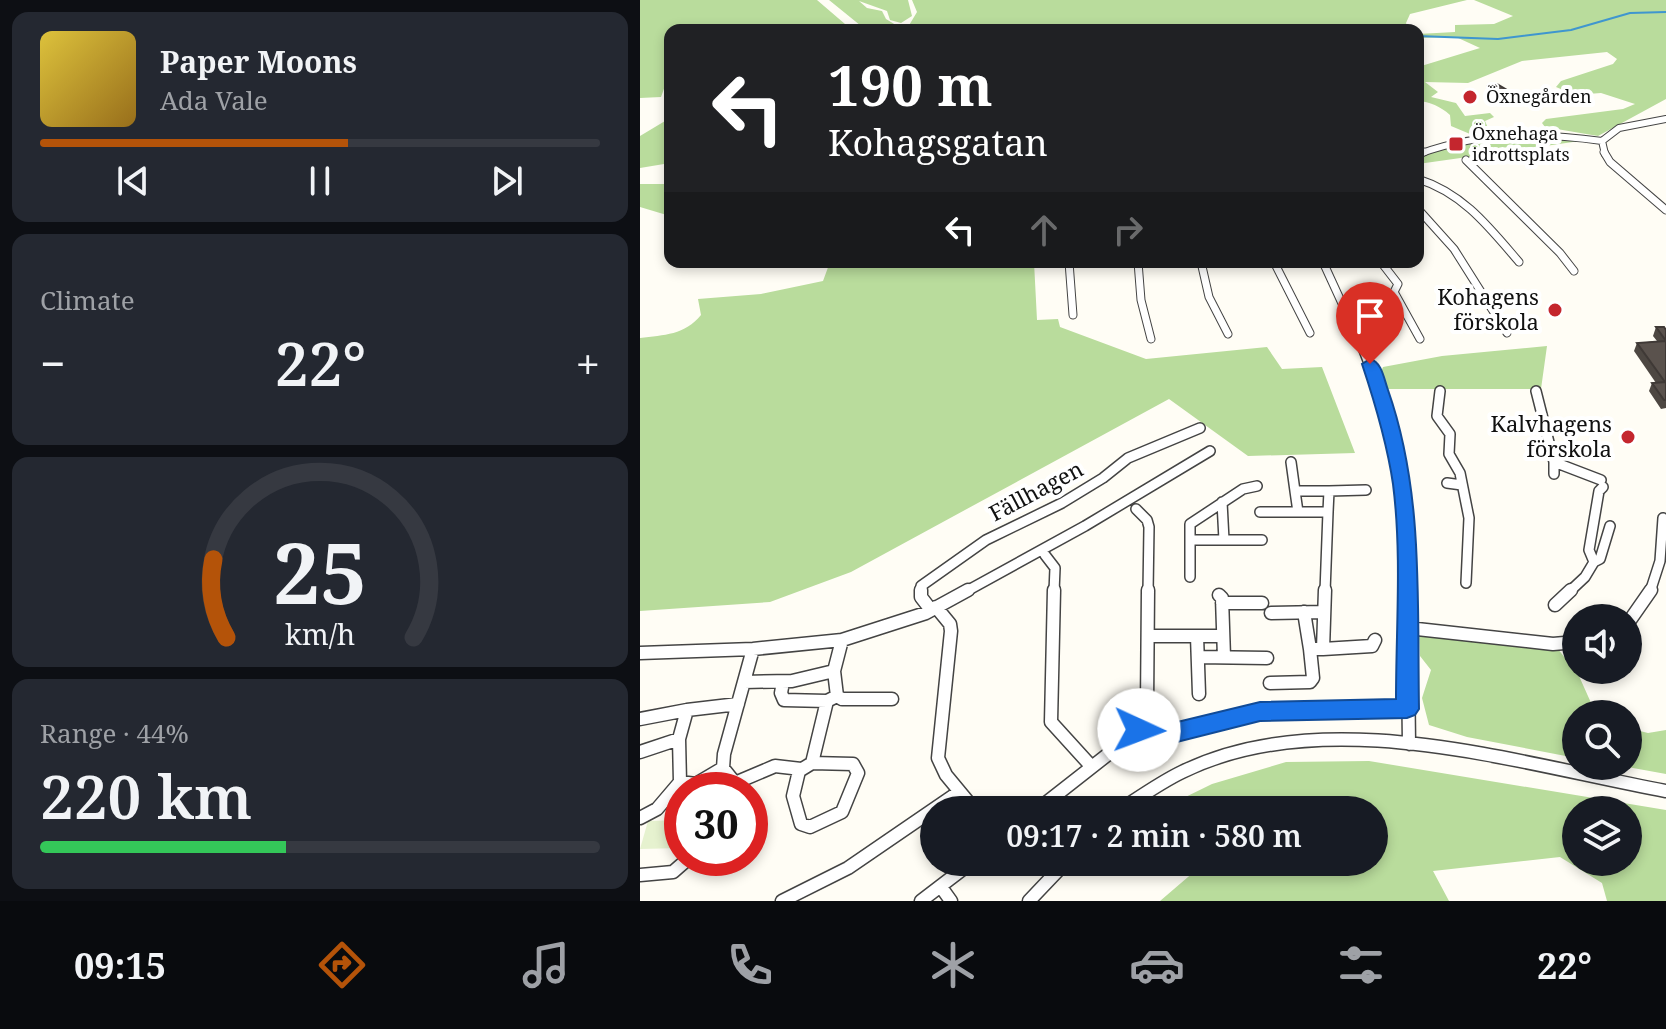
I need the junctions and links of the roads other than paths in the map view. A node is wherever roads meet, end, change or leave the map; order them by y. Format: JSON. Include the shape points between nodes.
{"nodes":[{"id":1,"x":1666,"y":119,"type":"edge"},
{"id":2,"x":1602,"y":141,"type":"junction"},
{"id":3,"x":1424,"y":152,"type":"edge"},
{"id":4,"x":1466,"y":160,"type":"dead end"},
{"id":5,"x":1424,"y":181,"type":"edge"},
{"id":6,"x":1666,"y":210,"type":"edge"},
{"id":7,"x":1424,"y":216,"type":"edge"},
{"id":8,"x":1519,"y":262,"type":"dead end"},
{"id":9,"x":1069,"y":268,"type":"edge"},
{"id":10,"x":1138,"y":268,"type":"edge"},
{"id":11,"x":1202,"y":268,"type":"edge"},
{"id":12,"x":1277,"y":268,"type":"edge"},
{"id":13,"x":1326,"y":268,"type":"edge"},
{"id":14,"x":1385,"y":268,"type":"edge"},
{"id":15,"x":1574,"y":271,"type":"dead end"},
{"id":16,"x":1073,"y":315,"type":"dead end"},
{"id":17,"x":1310,"y":333,"type":"dead end"},
{"id":18,"x":1507,"y":333,"type":"dead end"},
{"id":19,"x":1228,"y":334,"type":"dead end"},
{"id":20,"x":1151,"y":339,"type":"dead end"},
{"id":21,"x":1420,"y":339,"type":"dead end"},
{"id":22,"x":1440,"y":391,"type":"dead end"},
{"id":23,"x":1536,"y":391,"type":"dead end"},
{"id":24,"x":1200,"y":428,"type":"dead end"},
{"id":25,"x":1210,"y":451,"type":"dead end"},
{"id":26,"x":1291,"y":462,"type":"dead end"},
{"id":27,"x":1554,"y":462,"type":"junction"},
{"id":28,"x":1554,"y":474,"type":"dead end"},
{"id":29,"x":1447,"y":483,"type":"dead end"},
{"id":30,"x":1462,"y":485,"type":"junction"},
{"id":31,"x":1257,"y":486,"type":"dead end"},
{"id":32,"x":1366,"y":490,"type":"dead end"},
{"id":33,"x":1295,"y":491,"type":"junction"},
{"id":34,"x":1329,"y":491,"type":"junction"},
{"id":35,"x":1222,"y":502,"type":"junction"},
{"id":36,"x":1136,"y":509,"type":"dead end"},
{"id":37,"x":1260,"y":512,"type":"dead end"},
{"id":38,"x":1298,"y":512,"type":"junction"},
{"id":39,"x":1328,"y":512,"type":"junction"},
{"id":40,"x":1663,"y":518,"type":"dead end"},
{"id":41,"x":1610,"y":526,"type":"dead end"},
{"id":42,"x":1190,"y":540,"type":"junction"},
{"id":43,"x":1224,"y":540,"type":"junction"},
{"id":44,"x":1262,"y":540,"type":"dead end"},
{"id":45,"x":1045,"y":555,"type":"dead end"},
{"id":46,"x":1594,"y":562,"type":"junction"},
{"id":47,"x":1190,"y":577,"type":"dead end"},
{"id":48,"x":1466,"y":583,"type":"dead end"},
{"id":49,"x":1262,"y":603,"type":"dead end"},
{"id":50,"x":1555,"y":605,"type":"dead end"},
{"id":51,"x":1642,"y":606,"type":"edge"},
{"id":52,"x":934,"y":609,"type":"junction"},
{"id":53,"x":1304,"y":612,"type":"junction"},
{"id":54,"x":1324,"y":612,"type":"junction"},
{"id":55,"x":1271,"y":613,"type":"dead end"},
{"id":56,"x":1408,"y":628,"type":"junction"},
{"id":57,"x":1148,"y":636,"type":"junction"},
{"id":58,"x":1197,"y":636,"type":"junction"},
{"id":59,"x":1223,"y":636,"type":"junction"},
{"id":60,"x":842,"y":640,"type":"junction"},
{"id":61,"x":1375,"y":640,"type":"dead end"},
{"id":62,"x":1562,"y":643,"type":"edge"},
{"id":63,"x":753,"y":649,"type":"junction"},
{"id":64,"x":1310,"y":649,"type":"junction"},
{"id":65,"x":1323,"y":649,"type":"junction"},
{"id":66,"x":640,"y":653,"type":"edge"},
{"id":67,"x":1198,"y":657,"type":"junction"},
{"id":68,"x":1224,"y":657,"type":"junction"},
{"id":69,"x":1267,"y":658,"type":"dead end"},
{"id":70,"x":834,"y":671,"type":"junction"},
{"id":71,"x":744,"y":682,"type":"junction"},
{"id":72,"x":783,"y":682,"type":"junction"},
{"id":73,"x":1270,"y":683,"type":"dead end"},
{"id":74,"x":1199,"y":694,"type":"dead end"},
{"id":75,"x":832,"y":698,"type":"junction"},
{"id":76,"x":892,"y":699,"type":"dead end"},
{"id":77,"x":738,"y":704,"type":"junction"},
{"id":78,"x":1407,"y":709,"type":"junction"},
{"id":79,"x":687,"y":710,"type":"junction"},
{"id":80,"x":641,"y":721,"type":"edge"},
{"id":81,"x":1139,"y":730,"type":"junction"},
{"id":82,"x":679,"y":739,"type":"junction"},
{"id":83,"x":1409,"y":744,"type":"junction"},
{"id":84,"x":640,"y":752,"type":"edge"},
{"id":85,"x":807,"y":766,"type":"junction"},
{"id":86,"x":1091,"y":766,"type":"junction"},
{"id":87,"x":723,"y":768,"type":"junction"},
{"id":88,"x":680,"y":772,"type":"edge"},
{"id":89,"x":718,"y":772,"type":"edge"},
{"id":90,"x":1666,"y":791,"type":"edge"},
{"id":91,"x":959,"y":792,"type":"junction"},
{"id":92,"x":963,"y":796,"type":"edge"},
{"id":93,"x":1054,"y":796,"type":"edge"},
{"id":94,"x":1143,"y":796,"type":"edge"},
{"id":95,"x":664,"y":801,"type":"edge"},
{"id":96,"x":640,"y":818,"type":"edge"},
{"id":97,"x":664,"y":873,"type":"edge"},
{"id":98,"x":640,"y":875,"type":"edge"},
{"id":99,"x":955,"y":876,"type":"edge"},
{"id":100,"x":1053,"y":876,"type":"edge"},
{"id":101,"x":941,"y":887,"type":"junction"},
{"id":102,"x":782,"y":901,"type":"edge"},
{"id":103,"x":921,"y":901,"type":"edge"},
{"id":104,"x":951,"y":901,"type":"edge"},
{"id":105,"x":1029,"y":901,"type":"edge"}],
"edges":[{"from":1,"to":2,"type":"street","via":[[1619,128]]},
{"from":2,"to":3,"type":"street","via":[[1538,134],[1472,140]]},
{"from":2,"to":6,"type":"street","via":[[1610,162]]},
{"from":4,"to":15,"type":"street"},
{"from":5,"to":8,"type":"street","via":[[1463,199]]},
{"from":7,"to":18,"type":"street","via":[[1454,249]]},
{"from":9,"to":16,"type":"street"},
{"from":10,"to":20,"type":"street"},
{"from":11,"to":19,"type":"street","via":[[1209,297]]},
{"from":12,"to":17,"type":"street"},
{"from":13,"to":56,"type":"street","via":[[1367,356],[1395,447],[1405,510]]},
{"from":14,"to":21,"type":"street","via":[[1398,284],[1394,292]]},
{"from":22,"to":30,"type":"street","via":[[1437,416],[1450,434],[1449,454]]},
{"from":23,"to":27,"type":"street"},
{"from":24,"to":52,"type":"street","name":"Fällhagen","via":[[1128,458],[1062,503],[986,540],[921,586],[921,597]]},
{"from":25,"to":52,"type":"street"},
{"from":26,"to":33,"type":"street"},
{"from":27,"to":28,"type":"street"},
{"from":27,"to":46,"type":"street","via":[[1602,484],[1589,550]]},
{"from":29,"to":30,"type":"street"},
{"from":30,"to":48,"type":"street","via":[[1469,518]]},
{"from":31,"to":35,"type":"street"},
{"from":32,"to":34,"type":"street"},
{"from":33,"to":34,"type":"street"},
{"from":33,"to":38,"type":"street"},
{"from":34,"to":39,"type":"street"},
{"from":35,"to":42,"type":"street","via":[[1190,524]]},
{"from":35,"to":43,"type":"street"},
{"from":36,"to":57,"type":"street","via":[[1149,527]]},
{"from":37,"to":38,"type":"street"},
{"from":38,"to":39,"type":"street"},
{"from":39,"to":54,"type":"street"},
{"from":40,"to":51,"type":"street","via":[[1656,579]]},
{"from":41,"to":46,"type":"street","via":[[1600,559]]},
{"from":42,"to":43,"type":"street"},
{"from":42,"to":47,"type":"street"},
{"from":43,"to":44,"type":"street"},
{"from":45,"to":86,"type":"street","via":[[1055,568],[1049,714]]},
{"from":46,"to":50,"type":"street"},
{"from":49,"to":59,"type":"street","via":[[1220,599]]},
{"from":52,"to":60,"type":"street"},
{"from":52,"to":91,"type":"street","via":[[951,631],[938,758]]},
{"from":53,"to":54,"type":"street"},
{"from":53,"to":55,"type":"street"},
{"from":53,"to":64,"type":"street"},
{"from":54,"to":65,"type":"street"},
{"from":56,"to":62,"type":"street"},
{"from":56,"to":78,"type":"street"},
{"from":57,"to":58,"type":"street"},
{"from":57,"to":81,"type":"street","via":[[1147,705]]},
{"from":58,"to":59,"type":"street"},
{"from":58,"to":67,"type":"street"},
{"from":59,"to":68,"type":"street"},
{"from":60,"to":63,"type":"street"},
{"from":60,"to":70,"type":"street"},
{"from":61,"to":65,"type":"street","via":[[1368,647]]},
{"from":63,"to":66,"type":"street"},
{"from":63,"to":71,"type":"street"},
{"from":64,"to":65,"type":"street"},
{"from":64,"to":73,"type":"street","via":[[1310,682]]},
{"from":67,"to":68,"type":"street"},
{"from":67,"to":74,"type":"street"},
{"from":68,"to":69,"type":"street"},
{"from":70,"to":72,"type":"street"},
{"from":70,"to":75,"type":"street"},
{"from":71,"to":72,"type":"street"},
{"from":71,"to":77,"type":"street"},
{"from":72,"to":75,"type":"street","via":[[784,700]]},
{"from":75,"to":76,"type":"street"},
{"from":75,"to":85,"type":"street"},
{"from":77,"to":79,"type":"street"},
{"from":77,"to":87,"type":"street"},
{"from":78,"to":81,"type":"street","via":[[1260,712],[1165,735]]},
{"from":78,"to":83,"type":"street"},
{"from":79,"to":80,"type":"street"},
{"from":79,"to":82,"type":"street"},
{"from":81,"to":86,"type":"street"},
{"from":82,"to":84,"type":"street"},
{"from":82,"to":88,"type":"street"},
{"from":83,"to":90,"type":"street"},
{"from":83,"to":94,"type":"street","via":[[1345,738],[1272,742],[1185,770]]},
{"from":85,"to":85,"type":"street","via":[[793,796],[801,824],[810,827],[842,812],[858,773],[853,764]]},
{"from":85,"to":87,"type":"street","via":[[775,766],[735,783]]},
{"from":86,"to":93,"type":"street"},
{"from":87,"to":89,"type":"street"},
{"from":91,"to":92,"type":"street"},
{"from":91,"to":102,"type":"street","via":[[848,868]]},
{"from":95,"to":96,"type":"street"},
{"from":97,"to":98,"type":"street"},
{"from":99,"to":101,"type":"street"},
{"from":100,"to":105,"type":"street"},
{"from":101,"to":103,"type":"street"},
{"from":101,"to":104,"type":"street"}]}
